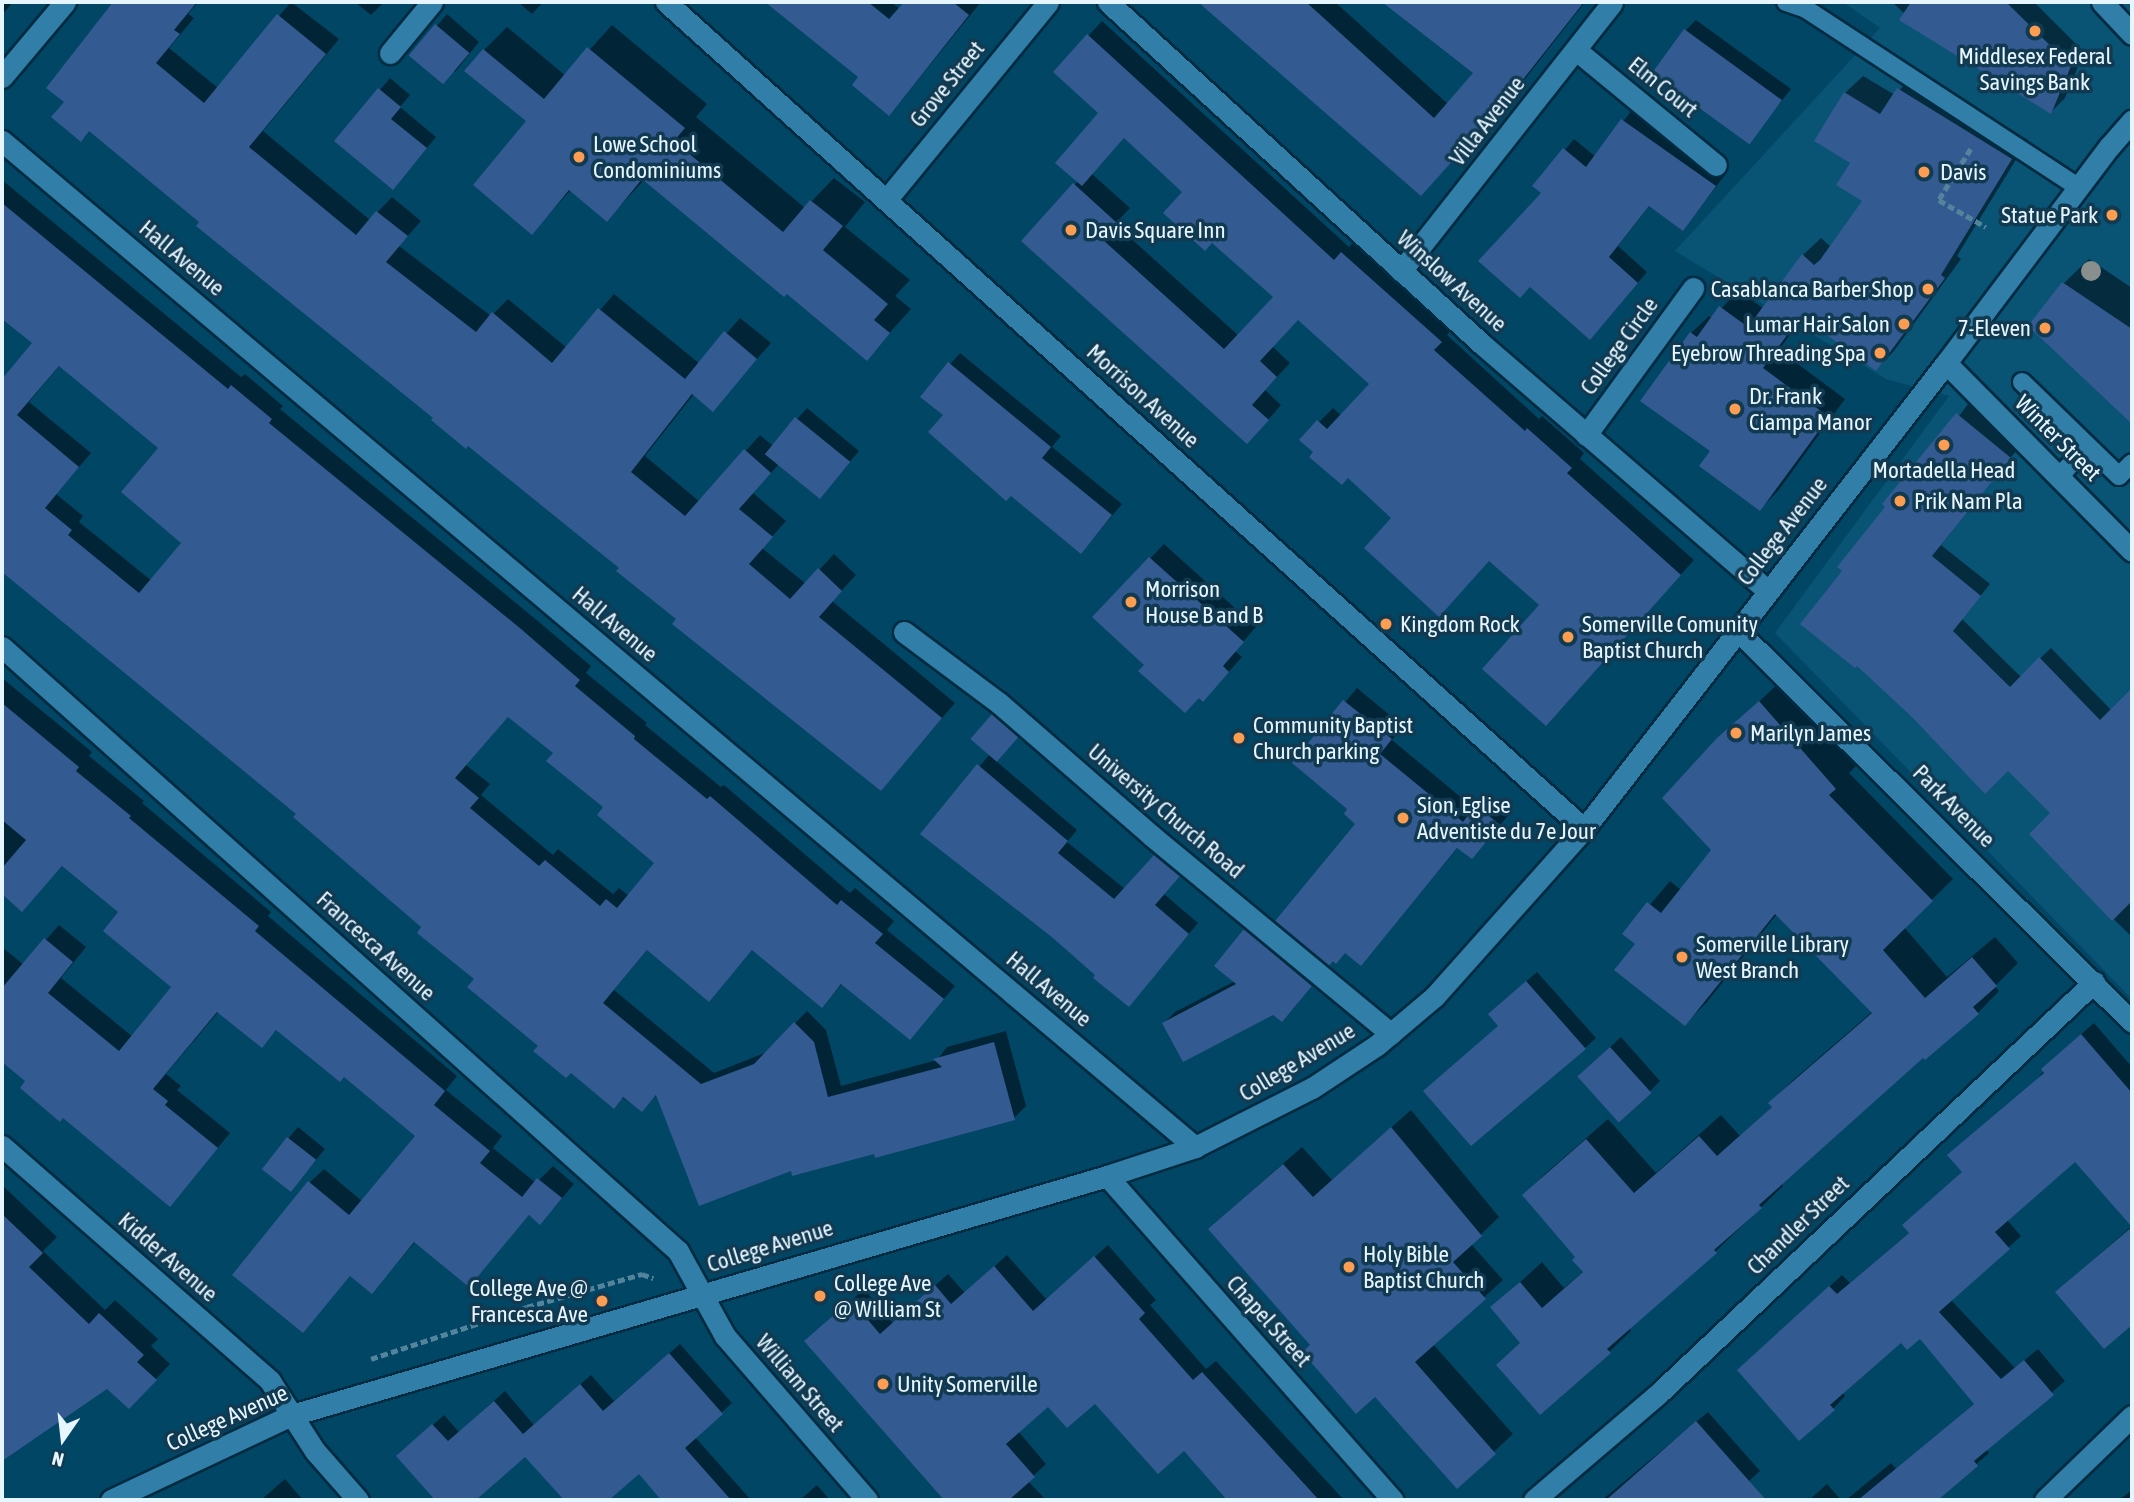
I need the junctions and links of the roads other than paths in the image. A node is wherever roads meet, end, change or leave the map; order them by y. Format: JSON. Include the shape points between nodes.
{"nodes":[{"id":1,"x":65,"y":2,"type":"edge"},
{"id":2,"x":432,"y":2,"type":"edge"},
{"id":3,"x":666,"y":2,"type":"edge"},
{"id":4,"x":1048,"y":2,"type":"edge"},
{"id":5,"x":1108,"y":2,"type":"edge"},
{"id":6,"x":1786,"y":2,"type":"edge"},
{"id":7,"x":2102,"y":2,"type":"edge"},
{"id":8,"x":1612,"y":3,"type":"edge"},
{"id":9,"x":2132,"y":34,"type":"edge"},
{"id":10,"x":1576,"y":51,"type":"junction"},
{"id":11,"x":390,"y":53,"type":"dead end"},
{"id":12,"x":2,"y":77,"type":"edge"},
{"id":13,"x":2132,"y":121,"type":"edge"},
{"id":14,"x":2,"y":141,"type":"edge"},
{"id":15,"x":1716,"y":165,"type":"dead end"},
{"id":16,"x":2078,"y":187,"type":"junction"},
{"id":17,"x":887,"y":199,"type":"junction"},
{"id":18,"x":1401,"y":271,"type":"junction"},
{"id":19,"x":1693,"y":288,"type":"dead end"},
{"id":20,"x":1946,"y":363,"type":"junction"},
{"id":21,"x":2022,"y":382,"type":"dead end"},
{"id":22,"x":1586,"y":435,"type":"junction"},
{"id":23,"x":2087,"y":446,"type":"junction"},
{"id":24,"x":2132,"y":463,"type":"edge"},
{"id":25,"x":2060,"y":476,"type":"junction"},
{"id":26,"x":2132,"y":551,"type":"edge"},
{"id":27,"x":1768,"y":591,"type":"junction"},
{"id":28,"x":1737,"y":630,"type":"junction"},
{"id":29,"x":904,"y":632,"type":"dead end"},
{"id":30,"x":2,"y":647,"type":"edge"},
{"id":31,"x":1584,"y":829,"type":"junction"},
{"id":32,"x":2094,"y":982,"type":"junction"},
{"id":33,"x":2132,"y":1023,"type":"edge"},
{"id":34,"x":1391,"y":1034,"type":"junction"},
{"id":35,"x":2,"y":1146,"type":"edge"},
{"id":36,"x":1195,"y":1147,"type":"junction"},
{"id":37,"x":1107,"y":1176,"type":"junction"},
{"id":38,"x":700,"y":1295,"type":"junction"},
{"id":39,"x":292,"y":1415,"type":"junction"},
{"id":40,"x":2132,"y":1416,"type":"edge"},
{"id":41,"x":111,"y":1500,"type":"edge"},
{"id":42,"x":358,"y":1500,"type":"edge"},
{"id":43,"x":867,"y":1500,"type":"edge"},
{"id":44,"x":1393,"y":1500,"type":"edge"},
{"id":45,"x":1534,"y":1500,"type":"edge"},
{"id":46,"x":2045,"y":1500,"type":"edge"}],
"edges":[{"from":1,"to":12,"type":"street"},
{"from":2,"to":11,"type":"street"},
{"from":3,"to":17,"type":"street","name":"Morrison Avenue"},
{"from":4,"to":17,"type":"street","name":"Grove Street"},
{"from":5,"to":18,"type":"street","name":"Winslow Avenue"},
{"from":6,"to":16,"type":"lane","via":[[1806,9]]},
{"from":7,"to":9,"type":"street"},
{"from":8,"to":10,"type":"street","name":"Villa Avenue"},
{"from":10,"to":15,"type":"street","name":"Elm Court"},
{"from":10,"to":18,"type":"street","name":"Villa Avenue"},
{"from":13,"to":16,"type":"street","name":"College Avenue"},
{"from":14,"to":36,"type":"street","name":"Hall Avenue"},
{"from":16,"to":20,"type":"street","name":"College Avenue"},
{"from":17,"to":31,"type":"street","name":"Morrison Avenue"},
{"from":18,"to":22,"type":"street","name":"Winslow Avenue"},
{"from":19,"to":22,"type":"street","name":"College Circle"},
{"from":20,"to":25,"type":"street","name":"Winter Street"},
{"from":20,"to":27,"type":"street","name":"College Avenue"},
{"from":21,"to":23,"type":"lane"},
{"from":22,"to":27,"type":"street","name":"Winslow Avenue"},
{"from":23,"to":24,"type":"lane","via":[[2119,476]]},
{"from":23,"to":25,"type":"lane"},
{"from":25,"to":26,"type":"street","name":"Winter Street"},
{"from":27,"to":28,"type":"street","name":"College Avenue"},
{"from":28,"to":31,"type":"street","name":"College Avenue"},
{"from":28,"to":32,"type":"street","name":"Park Avenue"},
{"from":29,"to":34,"type":"street","name":"University Church Road","via":[[999,703]]},
{"from":30,"to":38,"type":"street","name":"Francesca Avenue","via":[[678,1251]]},
{"from":31,"to":34,"type":"street","name":"College Avenue","via":[[1459,971]]},
{"from":32,"to":33,"type":"street","name":"Park Avenue"},
{"from":32,"to":45,"type":"street","name":"Chandler Street","via":[[1658,1394]]},
{"from":34,"to":36,"type":"street","name":"College Avenue","via":[[1312,1088]]},
{"from":35,"to":39,"type":"street","name":"Kidder Avenue","via":[[270,1381]]},
{"from":36,"to":37,"type":"street","name":"College Avenue"},
{"from":37,"to":38,"type":"street","name":"College Avenue"},
{"from":37,"to":44,"type":"street","name":"Chapel Street"},
{"from":38,"to":39,"type":"street","name":"College Avenue"},
{"from":38,"to":43,"type":"street","name":"William Street","via":[[725,1336]]},
{"from":39,"to":41,"type":"street","name":"College Avenue"},
{"from":39,"to":42,"type":"street","name":"Kidder Avenue","via":[[315,1451]]},
{"from":40,"to":46,"type":"street"}]}
